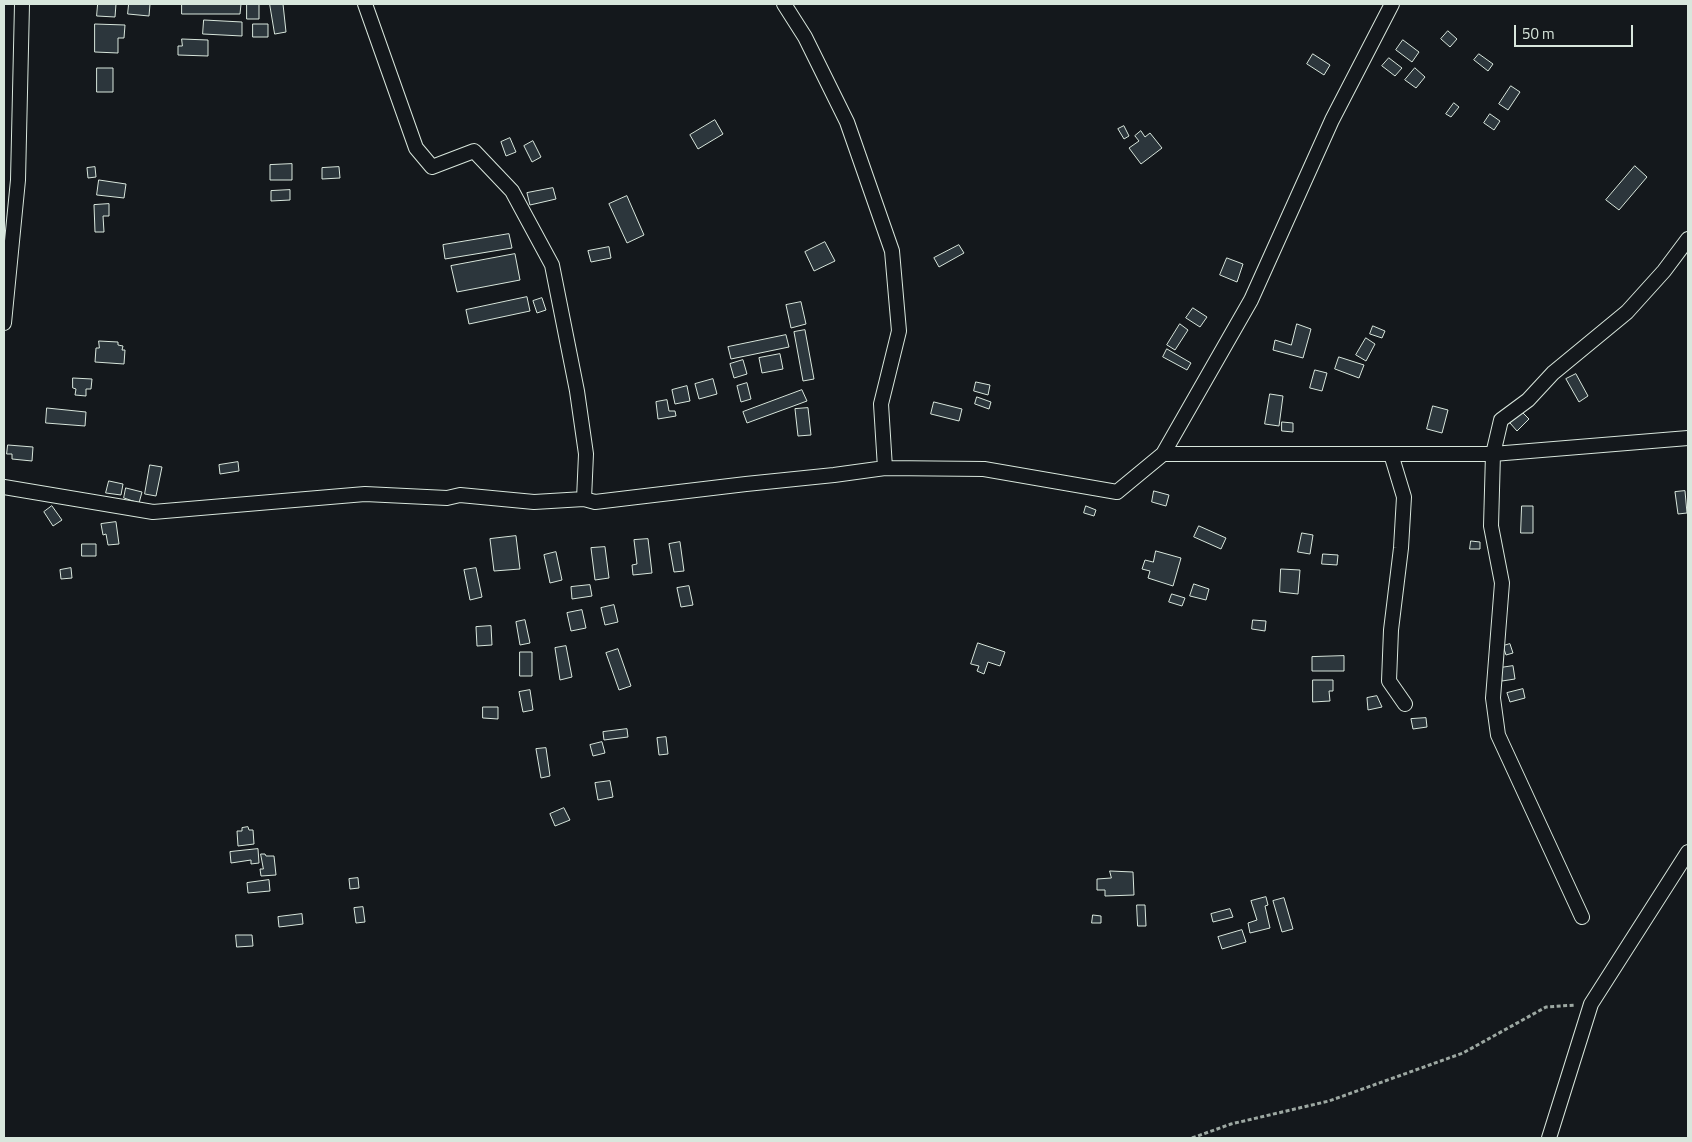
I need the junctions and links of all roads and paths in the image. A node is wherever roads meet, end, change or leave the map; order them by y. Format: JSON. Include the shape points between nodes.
{"nodes":[{"id":1,"x":22,"y":4,"type":"edge"},
{"id":2,"x":365,"y":4,"type":"edge"},
{"id":3,"x":784,"y":4,"type":"edge"},
{"id":4,"x":1392,"y":4,"type":"edge"},
{"id":5,"x":1688,"y":239,"type":"edge"},
{"id":6,"x":4,"y":322,"type":"edge"},
{"id":7,"x":1688,"y":438,"type":"edge"},
{"id":8,"x":1163,"y":454,"type":"junction"},
{"id":9,"x":1392,"y":454,"type":"junction"},
{"id":10,"x":1493,"y":454,"type":"junction"},
{"id":11,"x":885,"y":468,"type":"junction"},
{"id":12,"x":4,"y":487,"type":"edge"},
{"id":13,"x":584,"y":499,"type":"junction"},
{"id":14,"x":1405,"y":704,"type":"dead end"},
{"id":15,"x":1688,"y":852,"type":"edge"},
{"id":16,"x":1582,"y":918,"type":"dead end"},
{"id":17,"x":1591,"y":1004,"type":"junction"},
{"id":18,"x":1192,"y":1138,"type":"edge"},
{"id":19,"x":1549,"y":1138,"type":"edge"}],
"edges":[{"from":1,"to":6,"type":"street","via":[[18,180]]},
{"from":2,"to":13,"type":"street","via":[[416,148],[432,167],[474,151],[512,191],[552,265],[586,454]]},
{"from":3,"to":11,"type":"street","via":[[805,37],[847,122],[892,251],[899,331],[881,404]]},
{"from":4,"to":8,"type":"street","via":[[1332,120],[1251,300]]},
{"from":5,"to":10,"type":"street","via":[[1627,312],[1502,420]]},
{"from":7,"to":10,"type":"street"},
{"from":8,"to":9,"type":"street"},
{"from":8,"to":11,"type":"street","via":[[1117,492],[984,470]]},
{"from":9,"to":10,"type":"street"},
{"from":9,"to":14,"type":"street","via":[[1404,497],[1389,681]]},
{"from":10,"to":16,"type":"street","via":[[1491,526],[1502,583],[1493,698],[1498,735]]},
{"from":11,"to":13,"type":"street","via":[[595,502]]},
{"from":12,"to":13,"type":"street","via":[[153,512],[366,494],[447,498],[460,495],[534,502]]},
{"from":15,"to":17,"type":"street"},
{"from":17,"to":18,"type":"path","via":[[1546,1007],[1463,1053],[1329,1100],[1231,1124]]},
{"from":17,"to":19,"type":"street"}]}
